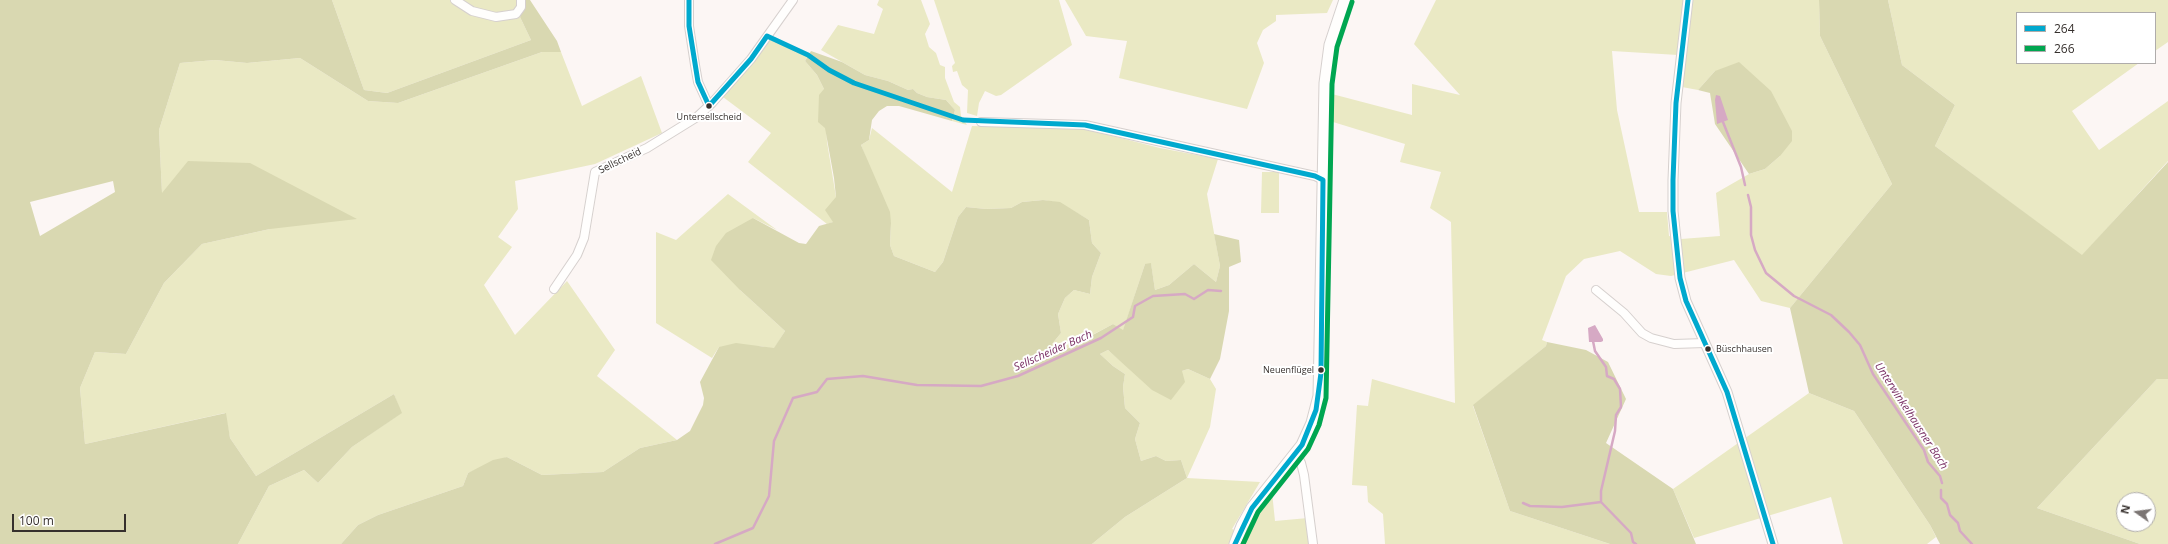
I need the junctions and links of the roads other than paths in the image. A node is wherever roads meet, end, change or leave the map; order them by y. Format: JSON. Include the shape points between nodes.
{"nodes":[{"id":1,"x":455,"y":0,"type":"edge"},
{"id":2,"x":521,"y":0,"type":"edge"},
{"id":3,"x":689,"y":0,"type":"edge"},
{"id":4,"x":793,"y":0,"type":"edge"},
{"id":5,"x":1345,"y":0,"type":"edge"},
{"id":6,"x":1688,"y":0,"type":"edge"},
{"id":7,"x":709,"y":106,"type":"junction"},
{"id":8,"x":981,"y":122,"type":"dead end"},
{"id":9,"x":1323,"y":180,"type":"junction"},
{"id":10,"x":554,"y":290,"type":"dead end"},
{"id":11,"x":1596,"y":290,"type":"dead end"},
{"id":12,"x":1705,"y":343,"type":"junction"},
{"id":13,"x":1296,"y":454,"type":"junction"},
{"id":14,"x":1235,"y":544,"type":"edge"},
{"id":15,"x":1313,"y":544,"type":"edge"},
{"id":16,"x":1773,"y":544,"type":"edge"}],
"edges":[{"from":1,"to":2,"type":"street","via":[[472,12],[496,17],[516,14],[521,7]]},
{"from":3,"to":7,"type":"street","via":[[689,26],[698,82]]},
{"from":4,"to":7,"type":"street","name":"Sellscheid","via":[[751,59]]},
{"from":5,"to":9,"type":"main road","via":[[1332,36],[1326,68]]},
{"from":6,"to":12,"type":"street","via":[[1676,103],[1673,210],[1679,271],[1686,301]]},
{"from":7,"to":10,"type":"street","name":"Sellscheid","via":[[668,136],[595,172],[584,238],[577,255]]},
{"from":8,"to":9,"type":"street","via":[[1085,125],[1315,176]]},
{"from":9,"to":13,"type":"main road","via":[[1320,387],[1310,429]]},
{"from":11,"to":12,"type":"street","via":[[1624,313],[1642,333],[1651,338],[1674,344]]},
{"from":12,"to":16,"type":"street","via":[[1719,371]]},
{"from":13,"to":14,"type":"main road","via":[[1249,514]]},
{"from":13,"to":15,"type":"street","via":[[1304,475]]}]}
